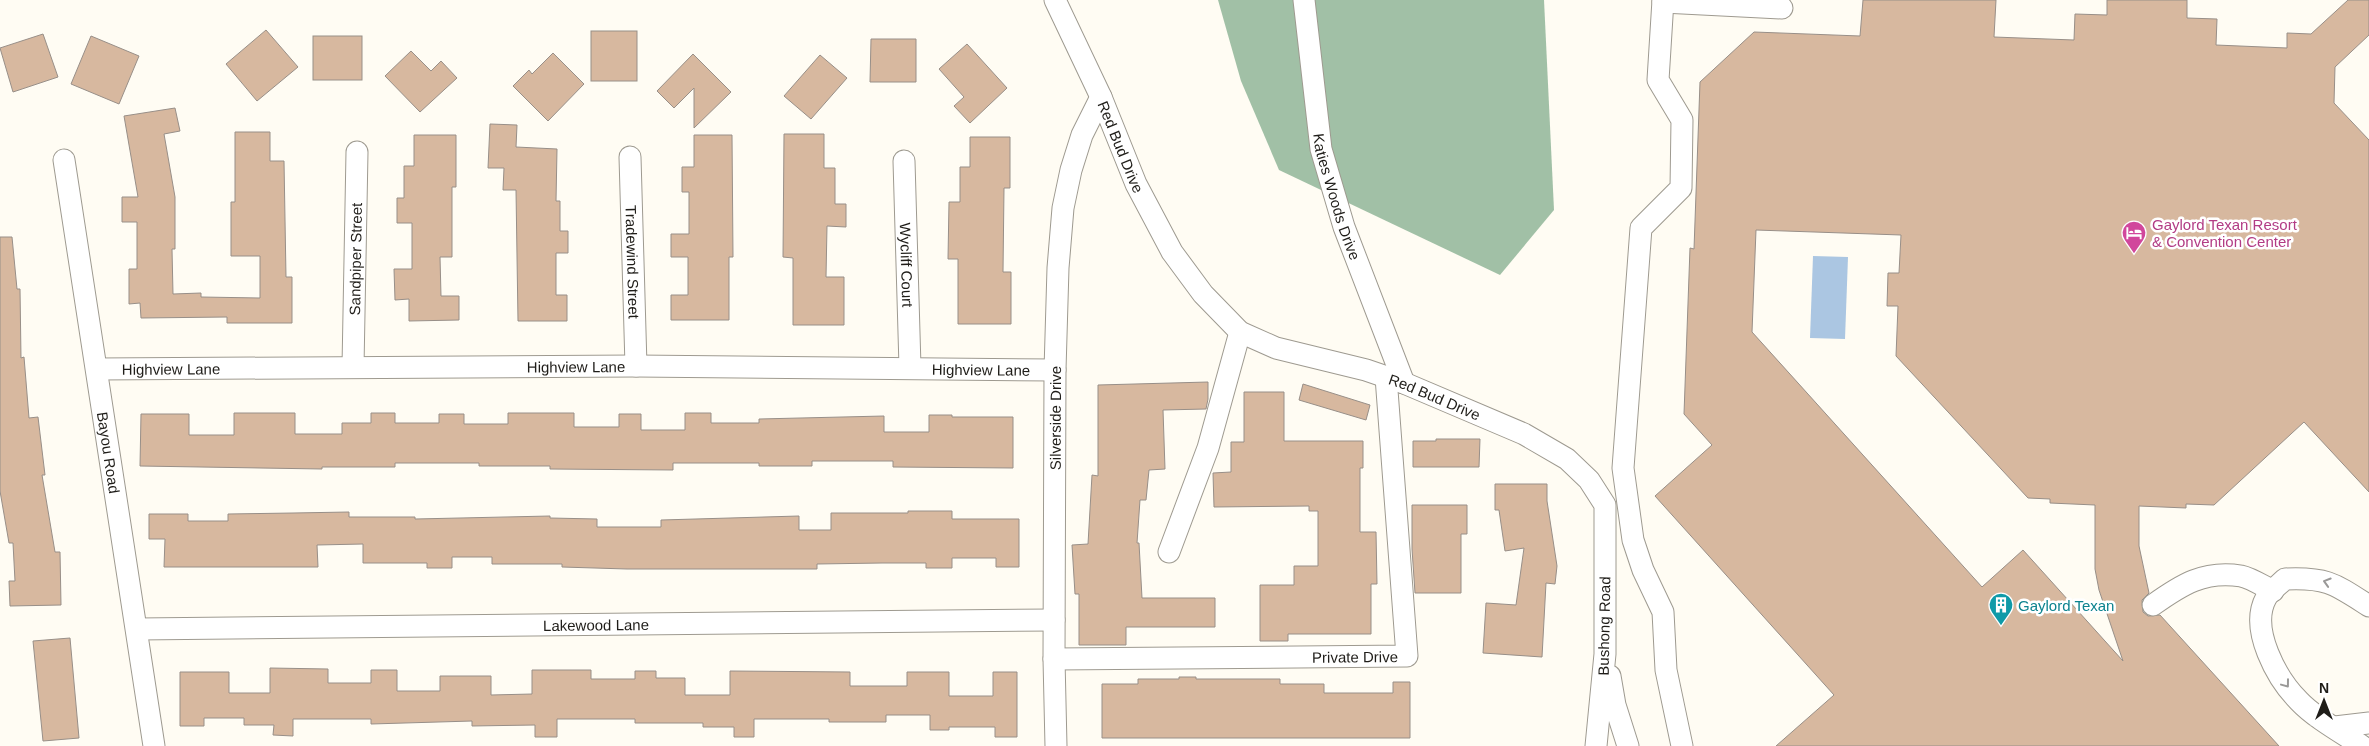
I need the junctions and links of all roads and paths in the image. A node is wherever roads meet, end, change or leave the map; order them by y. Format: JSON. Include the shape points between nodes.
{"nodes":[{"id":1,"x":1055,"y":0,"type":"edge"},
{"id":2,"x":1304,"y":0,"type":"edge"},
{"id":3,"x":1663,"y":1,"type":"edge"},
{"id":4,"x":1782,"y":8,"type":"dead end"},
{"id":5,"x":1101,"y":98,"type":"junction"},
{"id":6,"x":357,"y":152,"type":"dead end"},
{"id":7,"x":630,"y":157,"type":"dead end"},
{"id":8,"x":64,"y":160,"type":"dead end"},
{"id":9,"x":904,"y":161,"type":"dead end"},
{"id":10,"x":1240,"y":332,"type":"junction"},
{"id":11,"x":636,"y":366,"type":"junction"},
{"id":12,"x":353,"y":367,"type":"junction"},
{"id":13,"x":910,"y":367,"type":"junction"},
{"id":14,"x":97,"y":369,"type":"junction"},
{"id":15,"x":1055,"y":370,"type":"junction"},
{"id":16,"x":1395,"y":380,"type":"junction"},
{"id":17,"x":1605,"y":505,"type":"joint"},
{"id":18,"x":1169,"y":552,"type":"dead end"},
{"id":19,"x":2273,"y":591,"type":"junction"},
{"id":20,"x":2154,"y":605,"type":"dead end"},
{"id":21,"x":2369,"y":606,"type":"edge"},
{"id":22,"x":1054,"y":620,"type":"junction"},
{"id":23,"x":138,"y":629,"type":"junction"},
{"id":24,"x":1606,"y":654,"type":"junction"},
{"id":25,"x":1054,"y":659,"type":"junction"},
{"id":26,"x":2369,"y":723,"type":"edge"},
{"id":27,"x":2335,"y":727,"type":"junction"},
{"id":28,"x":154,"y":746,"type":"edge"},
{"id":29,"x":1056,"y":746,"type":"edge"},
{"id":30,"x":1596,"y":746,"type":"edge"},
{"id":31,"x":1628,"y":746,"type":"edge"},
{"id":32,"x":1682,"y":746,"type":"edge"},
{"id":33,"x":2362,"y":746,"type":"edge"}],
"edges":[{"from":1,"to":5,"type":"street","name":"Red Bud Drive"},
{"from":2,"to":16,"type":"street","name":"Katies Woods Drive","via":[[1321,148]]},
{"from":3,"to":4,"type":"street"},
{"from":3,"to":32,"type":"street","via":[[1658,80],[1682,120],[1681,188],[1642,228],[1623,468],[1633,540],[1662,612],[1666,670]]},
{"from":5,"to":10,"type":"street","name":"Red Bud Drive","via":[[1136,184],[1172,252],[1203,294]]},
{"from":5,"to":15,"type":"street","name":"Silverside Drive","via":[[1082,135],[1063,208]]},
{"from":6,"to":12,"type":"street","name":"Sandpiper Street"},
{"from":7,"to":11,"type":"street","name":"Tradewind Street"},
{"from":8,"to":14,"type":"street","name":"Bayou Road"},
{"from":9,"to":13,"type":"street","name":"Wycliff Court"},
{"from":10,"to":16,"type":"street","name":"Red Bud Drive","via":[[1276,348]]},
{"from":10,"to":18,"type":"street","via":[[1208,448]]},
{"from":11,"to":12,"type":"street","name":"Highview Lane"},
{"from":11,"to":13,"type":"street","name":"Highview Lane"},
{"from":12,"to":14,"type":"street","name":"Highview Lane"},
{"from":13,"to":15,"type":"street","name":"Highview Lane"},
{"from":14,"to":23,"type":"street","name":"Bayou Road"},
{"from":15,"to":22,"type":"street","name":"Silverside Drive"},
{"from":16,"to":17,"type":"street","name":"Red Bud Drive","via":[[1524,434],[1567,459],[1589,480]]},
{"from":16,"to":25,"type":"street","name":"Private Drive","via":[[1406,656]]},
{"from":17,"to":24,"type":"street","name":"Bushong Road"},
{"from":19,"to":20,"type":"street","via":[[2241,576],[2203,576],[2184,584]]},
{"from":21,"to":19,"type":"street","one_way":true,"via":[[2337,585],[2312,577],[2285,579]]},
{"from":19,"to":27,"type":"street","one_way":true,"via":[[2266,598],[2260,623],[2266,650],[2280,676],[2300,702]]},
{"from":22,"to":23,"type":"street","name":"Lakewood Lane"},
{"from":22,"to":25,"type":"street","name":"Silverside Drive"},
{"from":23,"to":28,"type":"street","name":"Bayou Road"},
{"from":24,"to":30,"type":"street","name":"Bushong Road"},
{"from":24,"to":31,"type":"street","via":[[1615,705]]},
{"from":25,"to":29,"type":"street","name":"Silverside Drive"},
{"from":26,"to":27,"type":"street"},
{"from":27,"to":33,"type":"street"}]}
